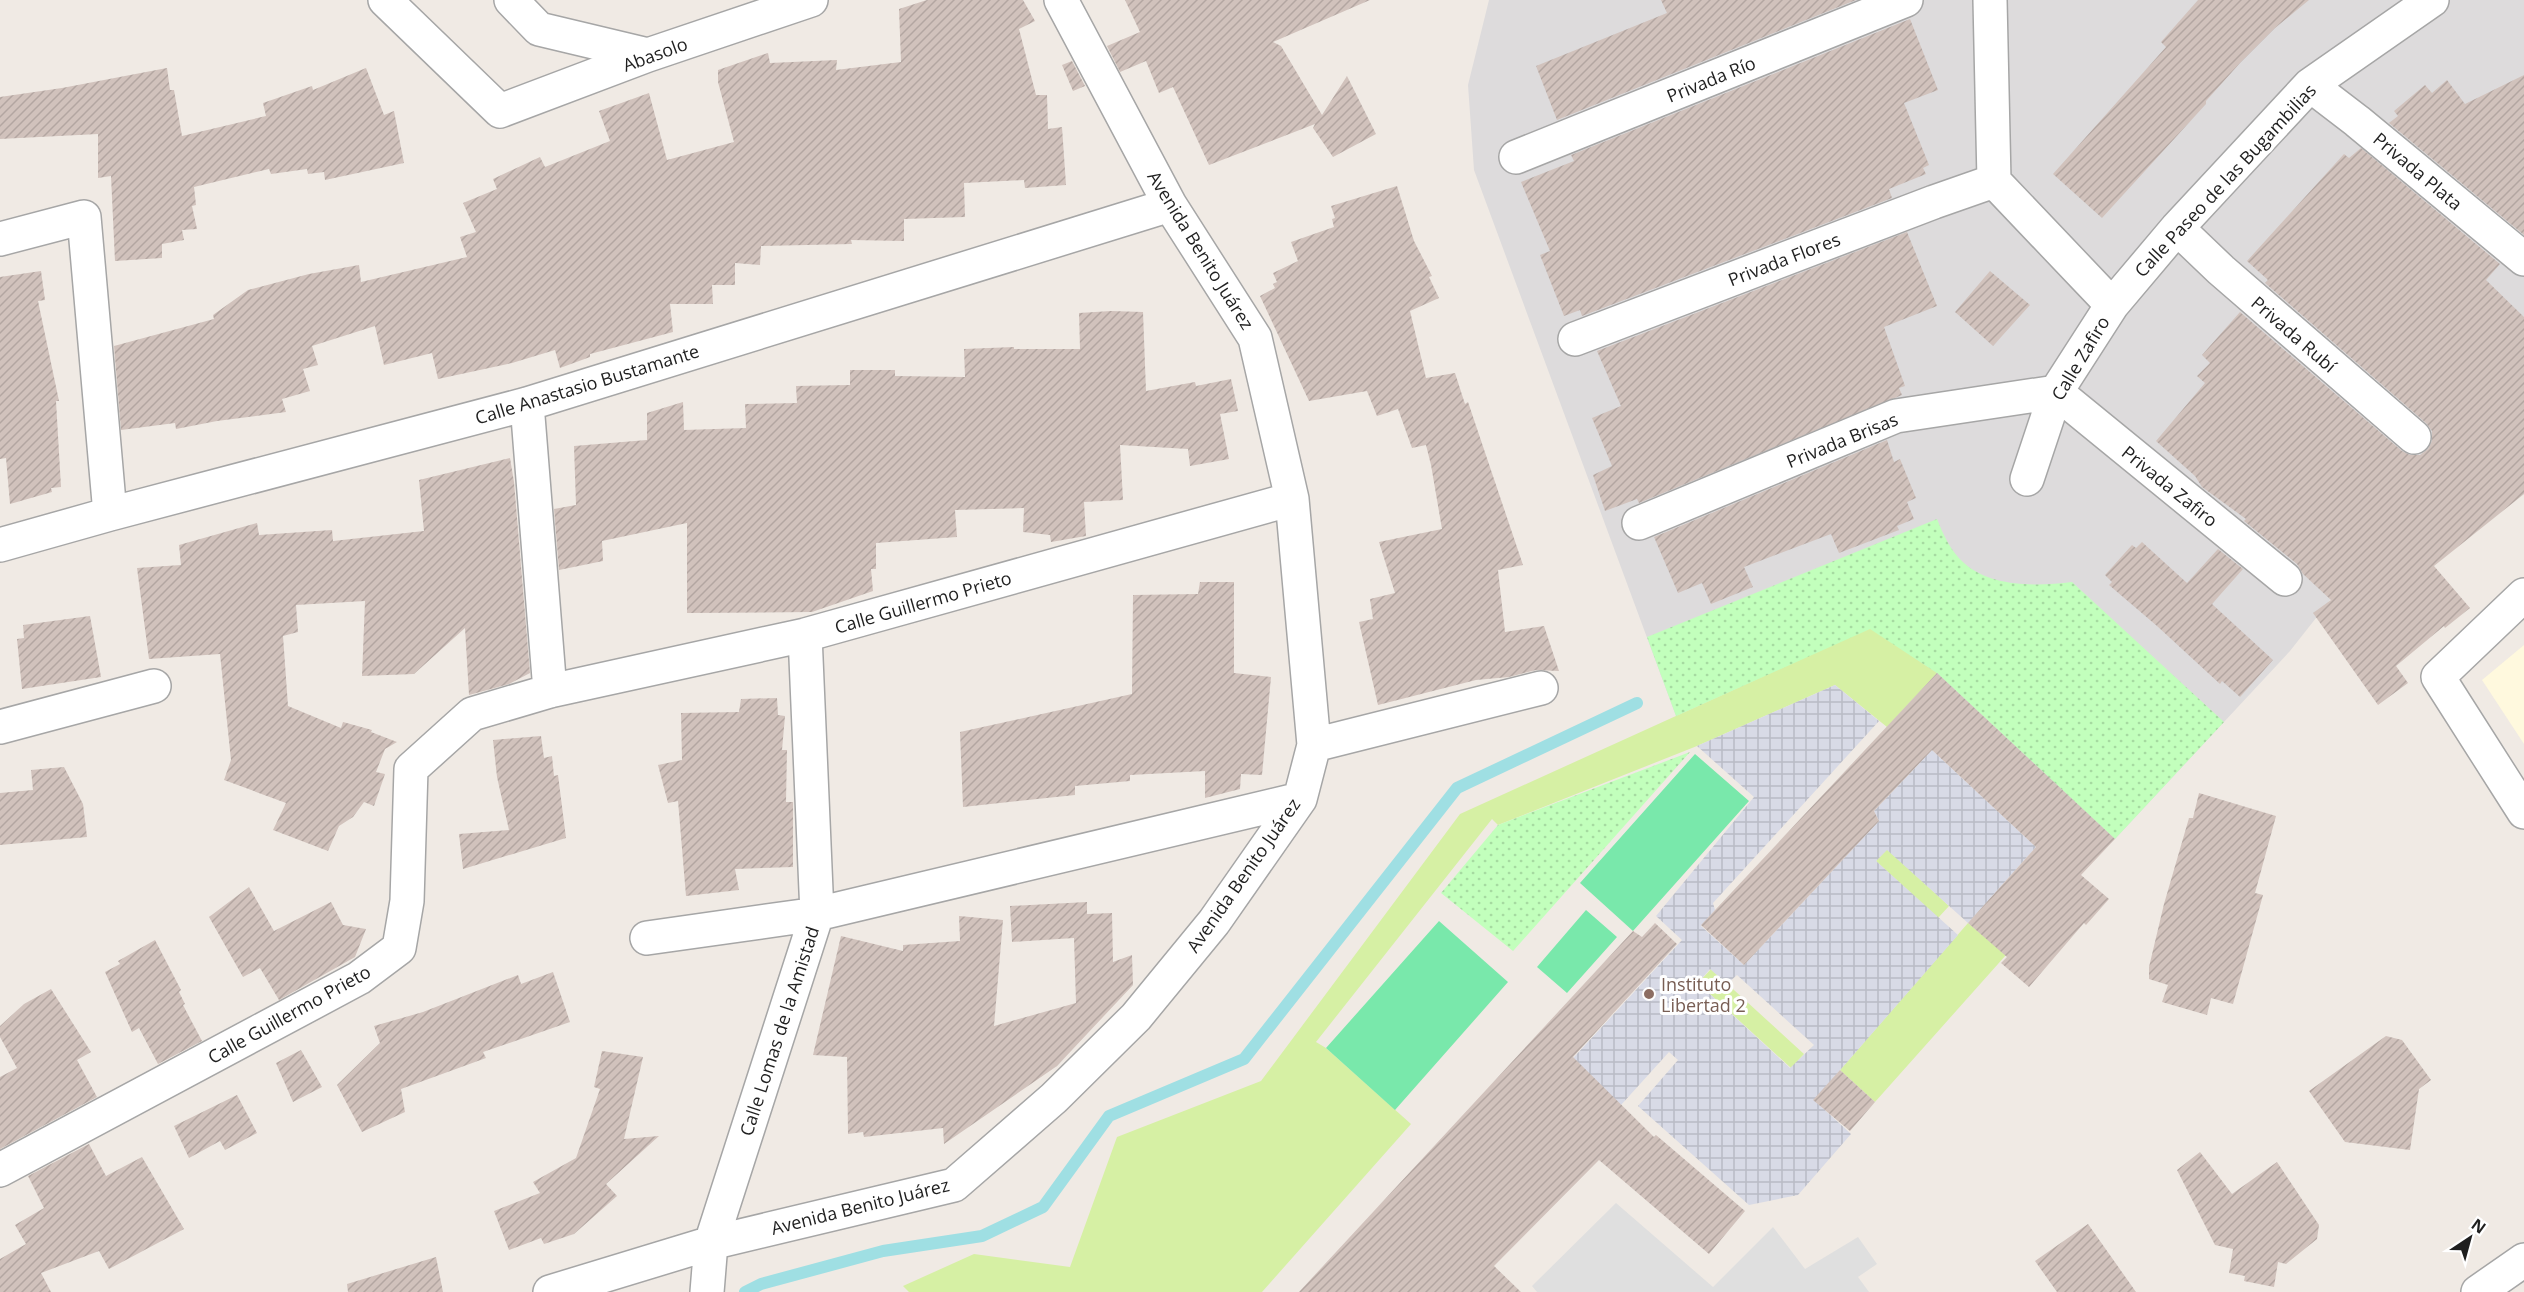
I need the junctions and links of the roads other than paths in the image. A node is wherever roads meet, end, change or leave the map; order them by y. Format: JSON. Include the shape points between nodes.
{"nodes":[{"id":1,"x":385,"y":0,"type":"edge"},
{"id":2,"x":511,"y":0,"type":"edge"},
{"id":3,"x":811,"y":0,"type":"edge"},
{"id":4,"x":1061,"y":0,"type":"edge"},
{"id":5,"x":1906,"y":0,"type":"edge"},
{"id":6,"x":1990,"y":0,"type":"edge"},
{"id":7,"x":2432,"y":0,"type":"edge"},
{"id":8,"x":648,"y":55,"type":"junction"},
{"id":9,"x":2310,"y":85,"type":"junction"},
{"id":10,"x":1516,"y":157,"type":"dead end"},
{"id":11,"x":1994,"y":181,"type":"junction"},
{"id":12,"x":1170,"y":205,"type":"junction"},
{"id":13,"x":2177,"y":228,"type":"junction"},
{"id":14,"x":0,"y":240,"type":"edge"},
{"id":15,"x":2524,"y":260,"type":"edge"},
{"id":16,"x":2112,"y":305,"type":"junction"},
{"id":17,"x":1575,"y":339,"type":"dead end"},
{"id":18,"x":2056,"y":392,"type":"junction"},
{"id":19,"x":527,"y":404,"type":"junction"},
{"id":20,"x":2414,"y":436,"type":"dead end"},
{"id":21,"x":2027,"y":479,"type":"dead end"},
{"id":22,"x":1293,"y":499,"type":"junction"},
{"id":23,"x":110,"y":514,"type":"junction"},
{"id":24,"x":1639,"y":523,"type":"dead end"},
{"id":25,"x":0,"y":545,"type":"edge"},
{"id":26,"x":2285,"y":579,"type":"dead end"},
{"id":27,"x":2524,"y":595,"type":"edge"},
{"id":28,"x":805,"y":635,"type":"junction"},
{"id":29,"x":154,"y":686,"type":"dead end"},
{"id":30,"x":1541,"y":688,"type":"dead end"},
{"id":31,"x":550,"y":691,"type":"junction"},
{"id":32,"x":0,"y":727,"type":"edge"},
{"id":33,"x":1314,"y":745,"type":"junction"},
{"id":34,"x":1300,"y":799,"type":"junction"},
{"id":35,"x":2524,"y":812,"type":"edge"},
{"id":36,"x":817,"y":914,"type":"junction"},
{"id":37,"x":647,"y":938,"type":"dead end"},
{"id":38,"x":0,"y":1170,"type":"edge"},
{"id":39,"x":711,"y":1243,"type":"junction"},
{"id":40,"x":2524,"y":1260,"type":"edge"},
{"id":41,"x":707,"y":1290,"type":"edge"},
{"id":42,"x":550,"y":1292,"type":"edge"},
{"id":43,"x":2478,"y":1292,"type":"edge"}],
"edges":[{"from":1,"to":8,"type":"street","name":"Abasolo","via":[[500,111]]},
{"from":2,"to":8,"type":"street","via":[[539,29]]},
{"from":3,"to":8,"type":"street","name":"Abasolo"},
{"from":4,"to":12,"type":"street","name":"Avenida Benito Juárez"},
{"from":5,"to":10,"type":"street","name":"Privada Río"},
{"from":6,"to":11,"type":"street"},
{"from":7,"to":9,"type":"street","name":"Calle Paseo de las Bugambilias"},
{"from":9,"to":13,"type":"street","name":"Calle Paseo de las Bugambilias"},
{"from":9,"to":15,"type":"street","name":"Privada Plata"},
{"from":11,"to":16,"type":"street"},
{"from":11,"to":17,"type":"street","name":"Privada Flores"},
{"from":12,"to":19,"type":"street","name":"Calle Anastasio Bustamante"},
{"from":12,"to":22,"type":"street","name":"Avenida Benito Juárez","via":[[1255,338]]},
{"from":13,"to":16,"type":"street","name":"Calle Paseo de las Bugambilias"},
{"from":13,"to":20,"type":"street","name":"Privada Rubí"},
{"from":14,"to":23,"type":"street","via":[[84,217]]},
{"from":16,"to":18,"type":"street","name":"Calle Zafiro"},
{"from":18,"to":21,"type":"street","name":"Calle Zafiro"},
{"from":18,"to":24,"type":"street","name":"Privada Brisas","via":[[1896,416]]},
{"from":18,"to":26,"type":"street","name":"Privada Zafiro"},
{"from":19,"to":23,"type":"street","name":"Calle Anastasio Bustamante"},
{"from":19,"to":31,"type":"street"},
{"from":22,"to":28,"type":"street","name":"Calle Guillermo Prieto"},
{"from":22,"to":33,"type":"street","name":"Avenida Benito Juárez"},
{"from":23,"to":25,"type":"street","name":"Calle Anastasio Bustamante"},
{"from":27,"to":35,"type":"street","via":[[2438,677]]},
{"from":28,"to":31,"type":"street","name":"Calle Guillermo Prieto"},
{"from":28,"to":36,"type":"street","name":"Calle Lomas de la Amistad"},
{"from":29,"to":32,"type":"street"},
{"from":30,"to":33,"type":"street"},
{"from":31,"to":38,"type":"street","name":"Calle Guillermo Prieto","via":[[472,714],[411,770],[407,901],[399,948],[359,978]]},
{"from":33,"to":34,"type":"street","name":"Avenida Benito Juárez"},
{"from":34,"to":36,"type":"street"},
{"from":34,"to":39,"type":"street","name":"Avenida Benito Juárez","via":[[1214,922],[1136,1017],[1054,1098],[954,1185]]},
{"from":36,"to":37,"type":"street"},
{"from":36,"to":39,"type":"street","name":"Calle Lomas de la Amistad"},
{"from":39,"to":41,"type":"street","name":"Calle Lomas de la Amistad"},
{"from":39,"to":42,"type":"street","name":"Avenida Benito Juárez"},
{"from":40,"to":43,"type":"street"}]}
